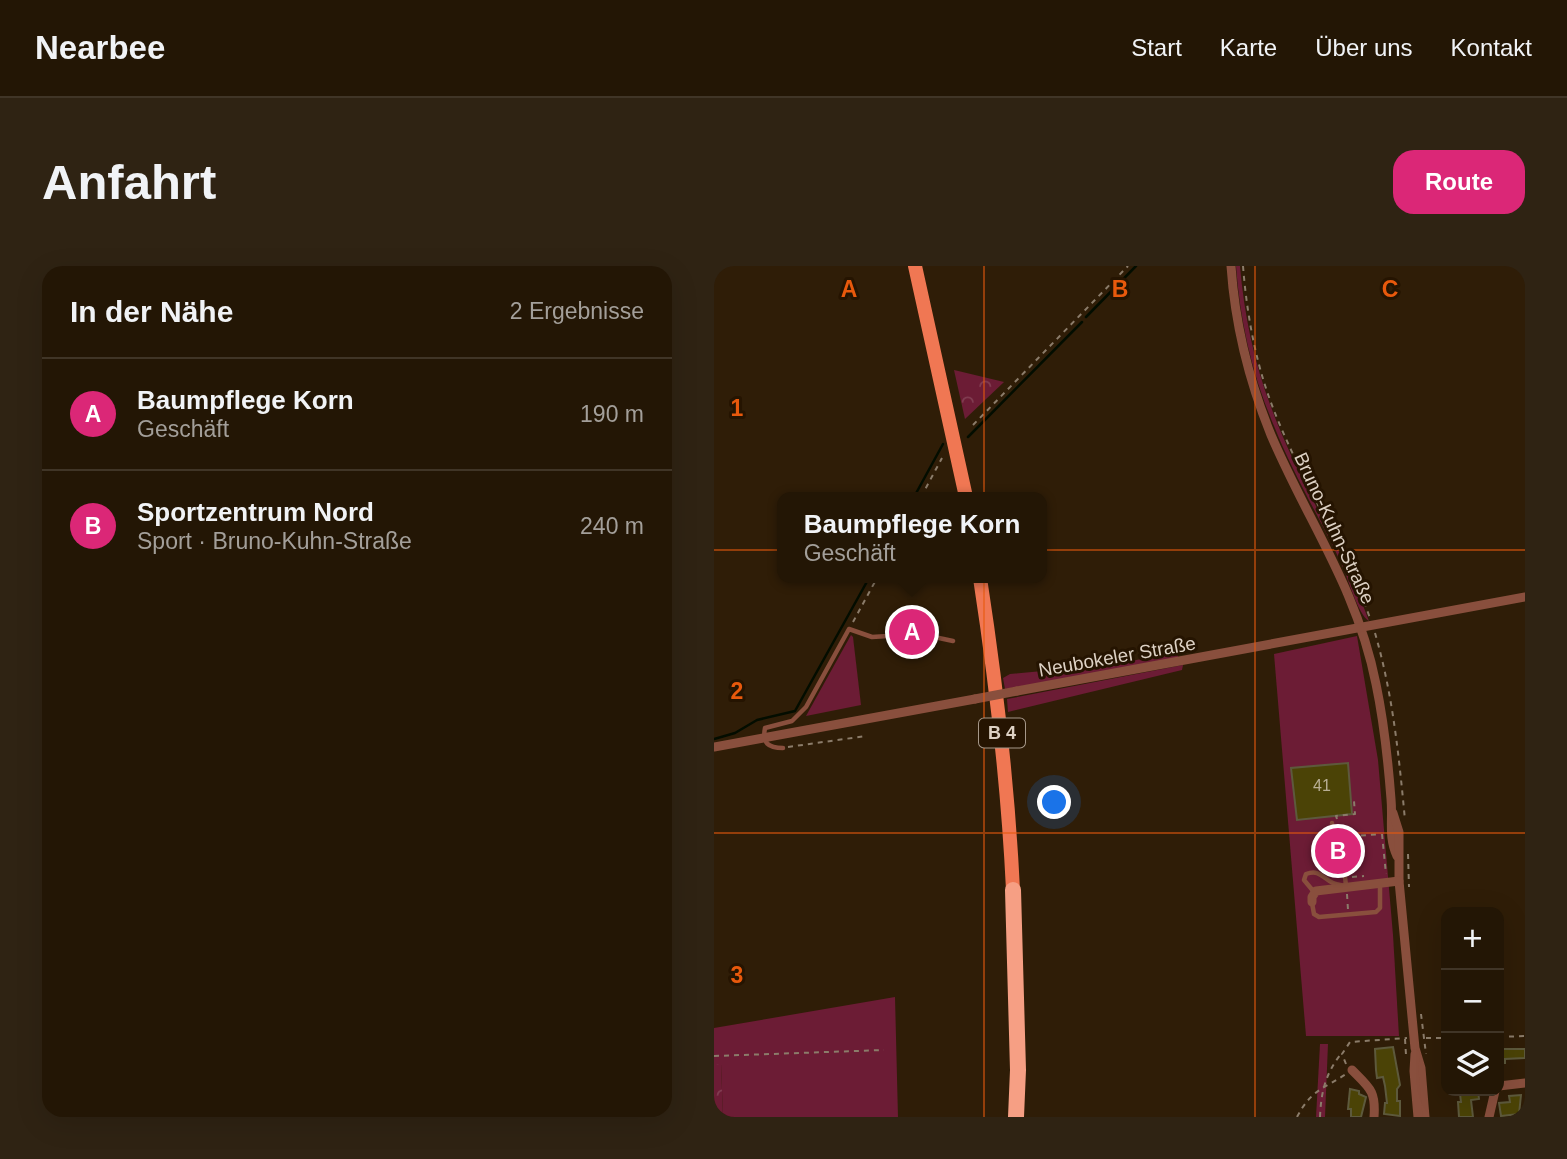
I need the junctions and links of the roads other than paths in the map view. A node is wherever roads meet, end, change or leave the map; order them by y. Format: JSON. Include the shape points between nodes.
{"nodes":[{"id":1,"x":915,"y":266,"type":"edge"},
{"id":2,"x":1231,"y":266,"type":"edge"},
{"id":3,"x":965,"y":492,"type":"edge"},
{"id":4,"x":982,"y":583,"type":"edge"},
{"id":5,"x":1525,"y":597,"type":"edge"},
{"id":6,"x":1362,"y":626,"type":"junction"},
{"id":7,"x":953,"y":641,"type":"dead end"},
{"id":8,"x":763,"y":738,"type":"junction"},
{"id":9,"x":714,"y":747,"type":"edge"},
{"id":10,"x":783,"y":748,"type":"road end"},
{"id":11,"x":1333,"y":822,"type":"road end"},
{"id":12,"x":1399,"y":881,"type":"junction"},
{"id":13,"x":1384,"y":883,"type":"junction"},
{"id":14,"x":1346,"y":886,"type":"junction"},
{"id":15,"x":1013,"y":890,"type":"junction"},
{"id":16,"x":1313,"y":897,"type":"junction"},
{"id":17,"x":1410,"y":1041,"type":"junction"},
{"id":18,"x":1352,"y":1070,"type":"road end"},
{"id":19,"x":1525,"y":1083,"type":"edge"},
{"id":20,"x":1504,"y":1085,"type":"edge"},
{"id":21,"x":1494,"y":1096,"type":"edge"},
{"id":22,"x":1007,"y":1117,"type":"edge"},
{"id":23,"x":1016,"y":1117,"type":"edge"},
{"id":24,"x":1374,"y":1117,"type":"edge"},
{"id":25,"x":1418,"y":1117,"type":"edge"},
{"id":26,"x":1425,"y":1117,"type":"edge"},
{"id":27,"x":1489,"y":1117,"type":"edge"}],
"edges":[{"from":1,"to":3,"type":"main road"},
{"from":2,"to":6,"type":"street","name":"Bruno-Kuhn-Straße","via":[[1240,339],[1255,394]]},
{"from":4,"to":15,"type":"main road","number":"B 4","via":[[1006,770]]},
{"from":5,"to":6,"type":"street","name":"Neubokeler Straße"},
{"from":6,"to":8,"type":"street","name":"Neubokeler Straße","bridge":true},
{"from":6,"to":12,"type":"street","name":"Bruno-Kuhn-Straße","via":[[1399,832]]},
{"from":7,"to":8,"type":"lane","via":[[920,634],[872,637],[849,629],[806,707],[792,721],[765,728]]},
{"from":8,"to":9,"type":"street","name":"Neubokeler Straße"},
{"from":8,"to":10,"type":"lane","via":[[774,748]]},
{"from":11,"to":14,"type":"lane","via":[[1335,861]]},
{"from":12,"to":13,"type":"street"},
{"from":12,"to":17,"type":"street","name":"Bruno-Kuhn-Straße"},
{"from":13,"to":14,"type":"street"},
{"from":13,"to":16,"type":"lane","via":[[1377,912],[1319,917],[1314,915]]},
{"from":14,"to":16,"type":"street"},
{"from":14,"to":16,"type":"lane","via":[[1313,871],[1304,880]]},
{"from":15,"to":22,"type":"highway","number":"B 4"},
{"from":15,"to":23,"type":"highway","number":"B 4"},
{"from":17,"to":25,"type":"street","name":"Bruno-Kuhn-Straße"},
{"from":17,"to":26,"type":"street","name":"Bruno-Kuhn-Straße","via":[[1421,1068]]},
{"from":18,"to":24,"type":"street","via":[[1371,1089]]},
{"from":19,"to":20,"type":"street"},
{"from":21,"to":27,"type":"street"}]}
